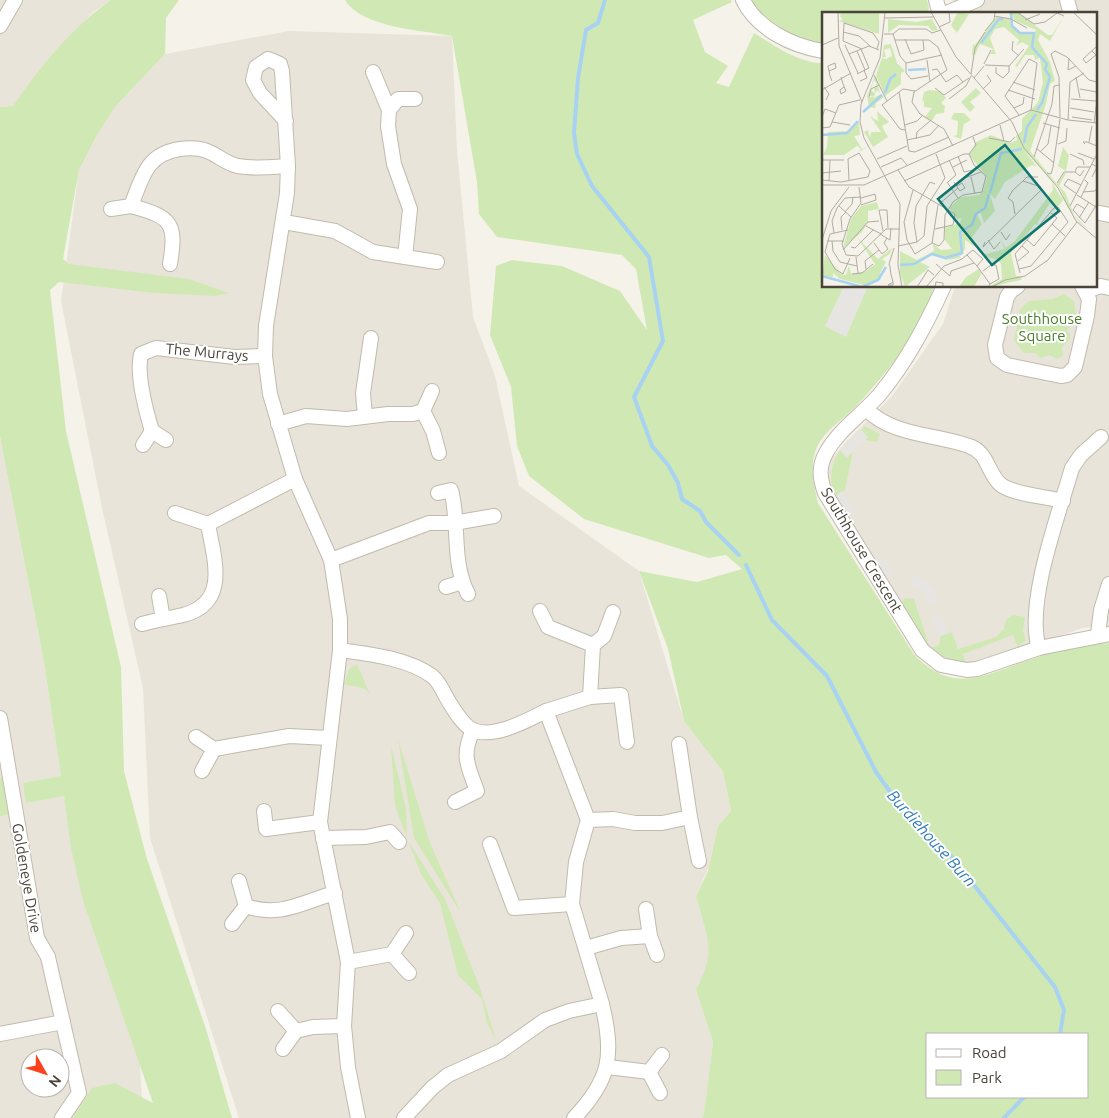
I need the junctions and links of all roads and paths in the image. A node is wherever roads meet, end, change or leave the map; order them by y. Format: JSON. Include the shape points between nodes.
{"nodes":[{"id":1,"x":15,"y":0,"type":"edge"},
{"id":2,"x":743,"y":0,"type":"edge"},
{"id":3,"x":936,"y":0,"type":"edge"},
{"id":4,"x":977,"y":0,"type":"edge"},
{"id":5,"x":941,"y":12,"type":"edge"},
{"id":6,"x":947,"y":12,"type":"edge"},
{"id":7,"x":0,"y":26,"type":"edge"},
{"id":8,"x":822,"y":50,"type":"edge"},
{"id":9,"x":282,"y":53,"type":"dead end"},
{"id":10,"x":282,"y":71,"type":"junction"},
{"id":11,"x":373,"y":72,"type":"dead end"},
{"id":12,"x":415,"y":99,"type":"dead end"},
{"id":13,"x":389,"y":110,"type":"junction"},
{"id":14,"x":286,"y":121,"type":"junction"},
{"id":15,"x":288,"y":166,"type":"junction"},
{"id":16,"x":131,"y":206,"type":"junction"},
{"id":17,"x":111,"y":209,"type":"dead end"},
{"id":18,"x":1096,"y":212,"type":"edge"},
{"id":19,"x":1109,"y":215,"type":"edge"},
{"id":20,"x":284,"y":222,"type":"junction"},
{"id":21,"x":406,"y":257,"type":"junction"},
{"id":22,"x":437,"y":262,"type":"dead end"},
{"id":23,"x":170,"y":264,"type":"dead end"},
{"id":24,"x":1096,"y":287,"type":"edge"},
{"id":25,"x":943,"y":288,"type":"edge"},
{"id":26,"x":1015,"y":288,"type":"edge"},
{"id":27,"x":1084,"y":288,"type":"edge"},
{"id":28,"x":1109,"y":288,"type":"edge"},
{"id":29,"x":371,"y":338,"type":"dead end"},
{"id":30,"x":265,"y":356,"type":"junction"},
{"id":31,"x":432,"y":391,"type":"dead end"},
{"id":32,"x":866,"y":409,"type":"junction"},
{"id":33,"x":423,"y":411,"type":"junction"},
{"id":34,"x":365,"y":416,"type":"junction"},
{"id":35,"x":278,"y":424,"type":"junction"},
{"id":36,"x":152,"y":431,"type":"junction"},
{"id":37,"x":1101,"y":437,"type":"dead end"},
{"id":38,"x":166,"y":440,"type":"dead end"},
{"id":39,"x":142,"y":445,"type":"dead end"},
{"id":40,"x":439,"y":453,"type":"dead end"},
{"id":41,"x":295,"y":479,"type":"junction"},
{"id":42,"x":438,"y":493,"type":"dead end"},
{"id":43,"x":1062,"y":501,"type":"junction"},
{"id":44,"x":175,"y":513,"type":"dead end"},
{"id":45,"x":494,"y":516,"type":"dead end"},
{"id":46,"x":454,"y":523,"type":"junction"},
{"id":47,"x":208,"y":524,"type":"junction"},
{"id":48,"x":331,"y":560,"type":"junction"},
{"id":49,"x":1109,"y":584,"type":"edge"},
{"id":50,"x":446,"y":587,"type":"dead end"},
{"id":51,"x":159,"y":596,"type":"dead end"},
{"id":52,"x":540,"y":611,"type":"dead end"},
{"id":53,"x":613,"y":612,"type":"dead end"},
{"id":54,"x":163,"y":618,"type":"junction"},
{"id":55,"x":142,"y":624,"type":"dead end"},
{"id":56,"x":1104,"y":634,"type":"edge"},
{"id":57,"x":594,"y":645,"type":"junction"},
{"id":58,"x":1039,"y":648,"type":"junction"},
{"id":59,"x":340,"y":650,"type":"junction"},
{"id":60,"x":590,"y":697,"type":"junction"},
{"id":61,"x":546,"y":711,"type":"junction"},
{"id":62,"x":0,"y":718,"type":"edge"},
{"id":63,"x":473,"y":730,"type":"junction"},
{"id":64,"x":196,"y":737,"type":"dead end"},
{"id":65,"x":329,"y":738,"type":"junction"},
{"id":66,"x":627,"y":742,"type":"dead end"},
{"id":67,"x":679,"y":744,"type":"dead end"},
{"id":68,"x":214,"y":749,"type":"junction"},
{"id":69,"x":202,"y":771,"type":"dead end"},
{"id":70,"x":455,"y":802,"type":"dead end"},
{"id":71,"x":264,"y":810,"type":"dead end"},
{"id":72,"x":690,"y":817,"type":"junction"},
{"id":73,"x":588,"y":820,"type":"junction"},
{"id":74,"x":320,"y":822,"type":"junction"},
{"id":75,"x":394,"y":832,"type":"dead end"},
{"id":76,"x":323,"y":838,"type":"junction"},
{"id":77,"x":490,"y":844,"type":"dead end"},
{"id":78,"x":699,"y":861,"type":"dead end"},
{"id":79,"x":239,"y":881,"type":"dead end"},
{"id":80,"x":335,"y":893,"type":"junction"},
{"id":81,"x":572,"y":904,"type":"junction"},
{"id":82,"x":246,"y":906,"type":"junction"},
{"id":83,"x":646,"y":909,"type":"dead end"},
{"id":84,"x":232,"y":924,"type":"dead end"},
{"id":85,"x":406,"y":933,"type":"dead end"},
{"id":86,"x":650,"y":936,"type":"junction"},
{"id":87,"x":586,"y":948,"type":"junction"},
{"id":88,"x":392,"y":954,"type":"junction"},
{"id":89,"x":657,"y":955,"type":"dead end"},
{"id":90,"x":348,"y":962,"type":"junction"},
{"id":91,"x":409,"y":974,"type":"dead end"},
{"id":92,"x":602,"y":1004,"type":"junction"},
{"id":93,"x":278,"y":1012,"type":"dead end"},
{"id":94,"x":63,"y":1022,"type":"junction"},
{"id":95,"x":344,"y":1026,"type":"junction"},
{"id":96,"x":296,"y":1031,"type":"junction"},
{"id":97,"x":0,"y":1034,"type":"edge"},
{"id":98,"x":283,"y":1049,"type":"dead end"},
{"id":99,"x":662,"y":1055,"type":"dead end"},
{"id":100,"x":608,"y":1067,"type":"junction"},
{"id":101,"x":649,"y":1072,"type":"junction"},
{"id":102,"x":660,"y":1093,"type":"dead end"},
{"id":103,"x":62,"y":1118,"type":"edge"},
{"id":104,"x":358,"y":1118,"type":"edge"},
{"id":105,"x":404,"y":1118,"type":"edge"},
{"id":106,"x":574,"y":1118,"type":"edge"}],
"edges":[{"from":1,"to":7,"type":"street"},
{"from":2,"to":8,"type":"street","via":[[757,19],[779,36],[806,48]]},
{"from":3,"to":5,"type":"street"},
{"from":4,"to":6,"type":"street"},
{"from":9,"to":10,"type":"street","name":"The Murrays"},
{"from":10,"to":14,"type":"street","name":"The Murrays"},
{"from":10,"to":14,"type":"street","via":[[280,64],[268,59],[256,67],[253,80]]},
{"from":11,"to":13,"type":"street"},
{"from":12,"to":13,"type":"street","via":[[398,99]]},
{"from":13,"to":21,"type":"street","via":[[394,164],[410,209]]},
{"from":14,"to":15,"type":"street","name":"The Murrays"},
{"from":15,"to":16,"type":"street","via":[[237,166],[206,151],[172,150],[152,161]]},
{"from":15,"to":20,"type":"street","name":"The Murrays"},
{"from":16,"to":17,"type":"street"},
{"from":16,"to":23,"type":"street","via":[[153,212],[168,222],[174,237]]},
{"from":18,"to":19,"type":"street"},
{"from":20,"to":21,"type":"street","via":[[335,231],[374,252]]},
{"from":20,"to":30,"type":"street","name":"The Murrays","via":[[266,326]]},
{"from":21,"to":22,"type":"street"},
{"from":24,"to":28,"type":"street"},
{"from":25,"to":32,"type":"street","name":"Southhouse Crescent","via":[[919,339]]},
{"from":26,"to":27,"type":"street","via":[[1007,297],[995,346],[997,358],[1007,366],[1061,376],[1075,367],[1089,299]]},
{"from":29,"to":34,"type":"street","via":[[363,393]]},
{"from":30,"to":35,"type":"street","name":"The Murrays","via":[[266,377]]},
{"from":30,"to":36,"type":"street","name":"The Murrays","via":[[235,357],[156,348],[141,354],[143,398]]},
{"from":31,"to":33,"type":"street"},
{"from":32,"to":43,"type":"street","via":[[884,424],[971,446],[984,456],[994,478],[1005,487]]},
{"from":32,"to":58,"type":"street","name":"Southhouse Crescent","via":[[826,452],[820,481],[832,506],[922,650],[941,665],[967,670]]},
{"from":33,"to":34,"type":"street"},
{"from":33,"to":40,"type":"street"},
{"from":34,"to":35,"type":"street","via":[[347,419],[306,416]]},
{"from":35,"to":41,"type":"street","name":"The Murrays"},
{"from":36,"to":38,"type":"street"},
{"from":36,"to":39,"type":"street"},
{"from":37,"to":43,"type":"street","via":[[1076,462]]},
{"from":41,"to":47,"type":"street"},
{"from":41,"to":48,"type":"street","name":"The Murrays"},
{"from":42,"to":46,"type":"street","via":[[451,490],[456,509]]},
{"from":43,"to":58,"type":"street","via":[[1037,598],[1035,630]]},
{"from":44,"to":47,"type":"street"},
{"from":45,"to":46,"type":"street"},
{"from":46,"to":48,"type":"street","via":[[429,523]]},
{"from":46,"to":50,"type":"street","via":[[465,588]]},
{"from":47,"to":54,"type":"street","via":[[216,579],[210,598],[194,611]]},
{"from":48,"to":59,"type":"street","name":"The Murrays","via":[[340,618]]},
{"from":49,"to":56,"type":"street","via":[[1101,610]]},
{"from":51,"to":54,"type":"street"},
{"from":52,"to":57,"type":"street","via":[[548,627]]},
{"from":53,"to":57,"type":"street","via":[[604,636]]},
{"from":54,"to":55,"type":"street"},
{"from":56,"to":58,"type":"street","name":"Southhouse Crescent"},
{"from":57,"to":60,"type":"street"},
{"from":59,"to":63,"type":"street","via":[[381,657],[417,668],[433,677],[460,718]]},
{"from":59,"to":65,"type":"street","name":"The Murrays"},
{"from":60,"to":61,"type":"street"},
{"from":60,"to":66,"type":"street","via":[[621,695]]},
{"from":61,"to":63,"type":"street","via":[[512,728],[491,732]]},
{"from":61,"to":73,"type":"street"},
{"from":62,"to":94,"type":"street","name":"Goldeneye Drive","via":[[37,938],[48,957]]},
{"from":63,"to":70,"type":"street","via":[[466,744],[465,759],[477,791]]},
{"from":64,"to":68,"type":"street"},
{"from":65,"to":68,"type":"street","via":[[289,736]]},
{"from":65,"to":74,"type":"street","name":"The Murrays"},
{"from":67,"to":72,"type":"street"},
{"from":68,"to":69,"type":"street"},
{"from":71,"to":74,"type":"street","via":[[266,829]]},
{"from":72,"to":73,"type":"street","via":[[662,823]]},
{"from":72,"to":78,"type":"street"},
{"from":73,"to":81,"type":"street","via":[[576,862]]},
{"from":74,"to":76,"type":"street","name":"The Murrays"},
{"from":75,"to":76,"type":"street","via":[[366,837]]},
{"from":76,"to":80,"type":"street","name":"The Murrays"},
{"from":77,"to":81,"type":"street","via":[[514,908]]},
{"from":79,"to":82,"type":"street"},
{"from":80,"to":82,"type":"street","via":[[279,911],[260,911]]},
{"from":80,"to":90,"type":"street","name":"The Murrays"},
{"from":81,"to":87,"type":"street"},
{"from":82,"to":84,"type":"street"},
{"from":83,"to":86,"type":"street"},
{"from":85,"to":88,"type":"street"},
{"from":86,"to":87,"type":"street","via":[[621,938]]},
{"from":86,"to":89,"type":"street"},
{"from":87,"to":92,"type":"street"},
{"from":88,"to":90,"type":"street"},
{"from":88,"to":91,"type":"street"},
{"from":90,"to":95,"type":"street","name":"The Murrays"},
{"from":92,"to":100,"type":"street","via":[[609,1034]]},
{"from":92,"to":105,"type":"street","via":[[545,1020],[501,1051],[448,1075]]},
{"from":93,"to":96,"type":"street"},
{"from":94,"to":97,"type":"street"},
{"from":94,"to":103,"type":"street","name":"Goldeneye Drive","via":[[79,1094]]},
{"from":95,"to":96,"type":"street"},
{"from":95,"to":104,"type":"street","name":"The Murrays"},
{"from":96,"to":98,"type":"street"},
{"from":99,"to":101,"type":"street"},
{"from":100,"to":101,"type":"street"},
{"from":100,"to":106,"type":"street","via":[[596,1090]]},
{"from":101,"to":102,"type":"street"}]}
